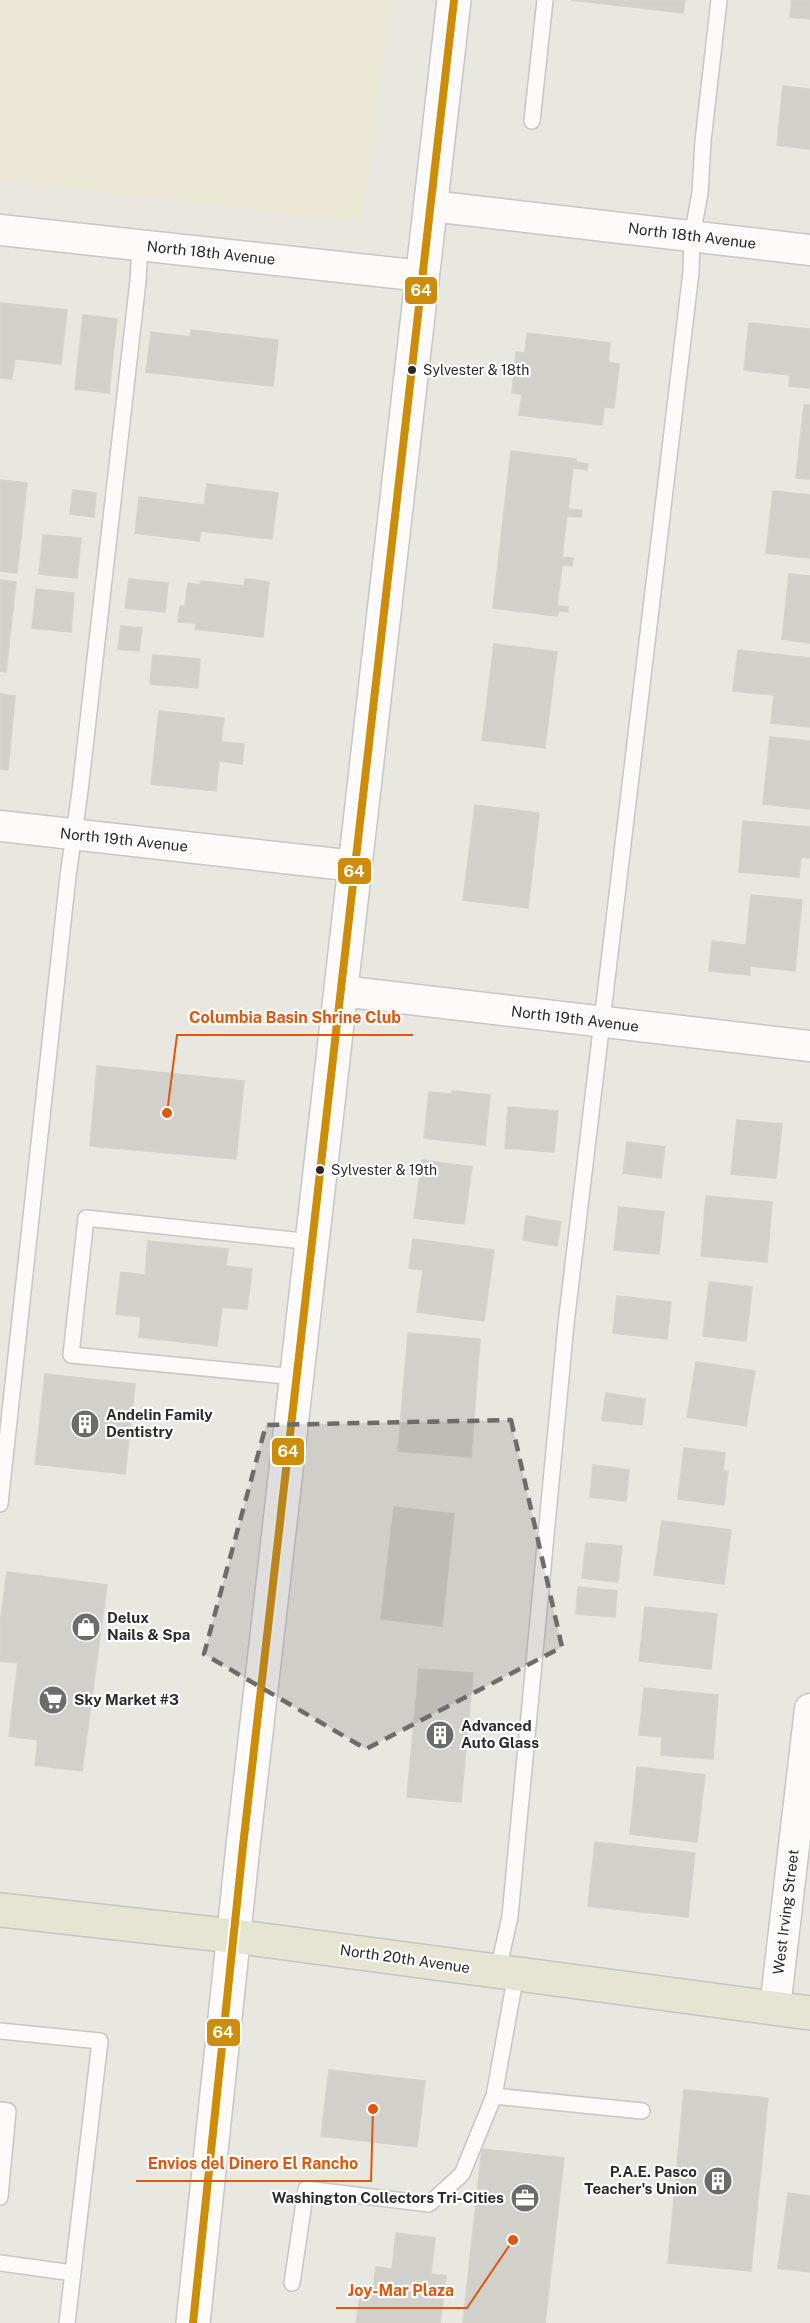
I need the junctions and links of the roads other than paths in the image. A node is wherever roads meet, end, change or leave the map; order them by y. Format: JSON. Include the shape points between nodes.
{"nodes":[{"id":1,"x":454,"y":0,"type":"edge"},
{"id":2,"x":545,"y":0,"type":"edge"},
{"id":3,"x":719,"y":0,"type":"edge"},
{"id":4,"x":532,"y":121,"type":"dead end"},
{"id":5,"x":430,"y":206,"type":"junction"},
{"id":6,"x":0,"y":230,"type":"edge"},
{"id":7,"x":692,"y":236,"type":"junction"},
{"id":8,"x":140,"y":245,"type":"junction"},
{"id":9,"x":810,"y":250,"type":"edge"},
{"id":10,"x":423,"y":276,"type":"junction"},
{"id":11,"x":0,"y":826,"type":"edge"},
{"id":12,"x":73,"y":834,"type":"junction"},
{"id":13,"x":355,"y":866,"type":"junction"},
{"id":14,"x":341,"y":991,"type":"junction"},
{"id":15,"x":601,"y":1022,"type":"junction"},
{"id":16,"x":810,"y":1046,"type":"edge"},
{"id":17,"x":313,"y":1242,"type":"junction"},
{"id":18,"x":297,"y":1377,"type":"junction"},
{"id":19,"x":0,"y":1504,"type":"edge"},
{"id":20,"x":810,"y":1709,"type":"edge"},
{"id":21,"x":0,"y":1910,"type":"edge"},
{"id":22,"x":233,"y":1936,"type":"junction"},
{"id":23,"x":507,"y":1973,"type":"junction"},
{"id":24,"x":775,"y":2008,"type":"junction"},
{"id":25,"x":810,"y":2013,"type":"edge"},
{"id":26,"x":0,"y":2031,"type":"edge"},
{"id":27,"x":494,"y":2096,"type":"junction"},
{"id":28,"x":0,"y":2110,"type":"edge"},
{"id":29,"x":642,"y":2111,"type":"dead end"},
{"id":30,"x":0,"y":2197,"type":"edge"},
{"id":31,"x":0,"y":2263,"type":"edge"},
{"id":32,"x":73,"y":2273,"type":"junction"},
{"id":33,"x":292,"y":2283,"type":"dead end"},
{"id":34,"x":67,"y":2323,"type":"edge"},
{"id":35,"x":193,"y":2323,"type":"edge"}],
"edges":[{"from":1,"to":5,"type":"street"},
{"from":2,"to":4,"type":"lane"},
{"from":3,"to":7,"type":"lane","via":[[700,193]]},
{"from":5,"to":7,"type":"street","name":"North 18th Avenue"},
{"from":5,"to":10,"type":"street"},
{"from":6,"to":8,"type":"street","name":"North 18th Avenue"},
{"from":7,"to":9,"type":"street","name":"North 18th Avenue"},
{"from":7,"to":15,"type":"lane","via":[[690,284]]},
{"from":8,"to":10,"type":"street","name":"North 18th Avenue"},
{"from":8,"to":12,"type":"lane"},
{"from":10,"to":13,"type":"street"},
{"from":11,"to":12,"type":"street","name":"North 19th Avenue"},
{"from":12,"to":13,"type":"street","name":"North 19th Avenue"},
{"from":12,"to":19,"type":"lane"},
{"from":13,"to":14,"type":"street"},
{"from":14,"to":15,"type":"street","name":"North 19th Avenue"},
{"from":14,"to":17,"type":"street"},
{"from":15,"to":16,"type":"street","name":"North 19th Avenue"},
{"from":15,"to":23,"type":"lane","via":[[566,1324]]},
{"from":17,"to":18,"type":"street"},
{"from":17,"to":18,"type":"lane","via":[[86,1218],[84,1230],[71,1354]]},
{"from":18,"to":22,"type":"street"},
{"from":20,"to":24,"type":"street","name":"West Irving Street"},
{"from":21,"to":22,"type":"main road","name":"North 20th Avenue"},
{"from":22,"to":23,"type":"main road","name":"North 20th Avenue"},
{"from":22,"to":35,"type":"street"},
{"from":23,"to":24,"type":"main road","name":"North 20th Avenue"},
{"from":23,"to":27,"type":"lane"},
{"from":24,"to":25,"type":"main road","name":"North 20th Avenue"},
{"from":26,"to":32,"type":"lane","via":[[100,2041]]},
{"from":27,"to":29,"type":"lane"},
{"from":27,"to":33,"type":"lane","via":[[462,2174],[429,2204],[306,2189]]},
{"from":28,"to":30,"type":"lane","via":[[8,2111]]},
{"from":31,"to":32,"type":"lane"},
{"from":32,"to":34,"type":"lane"}]}
